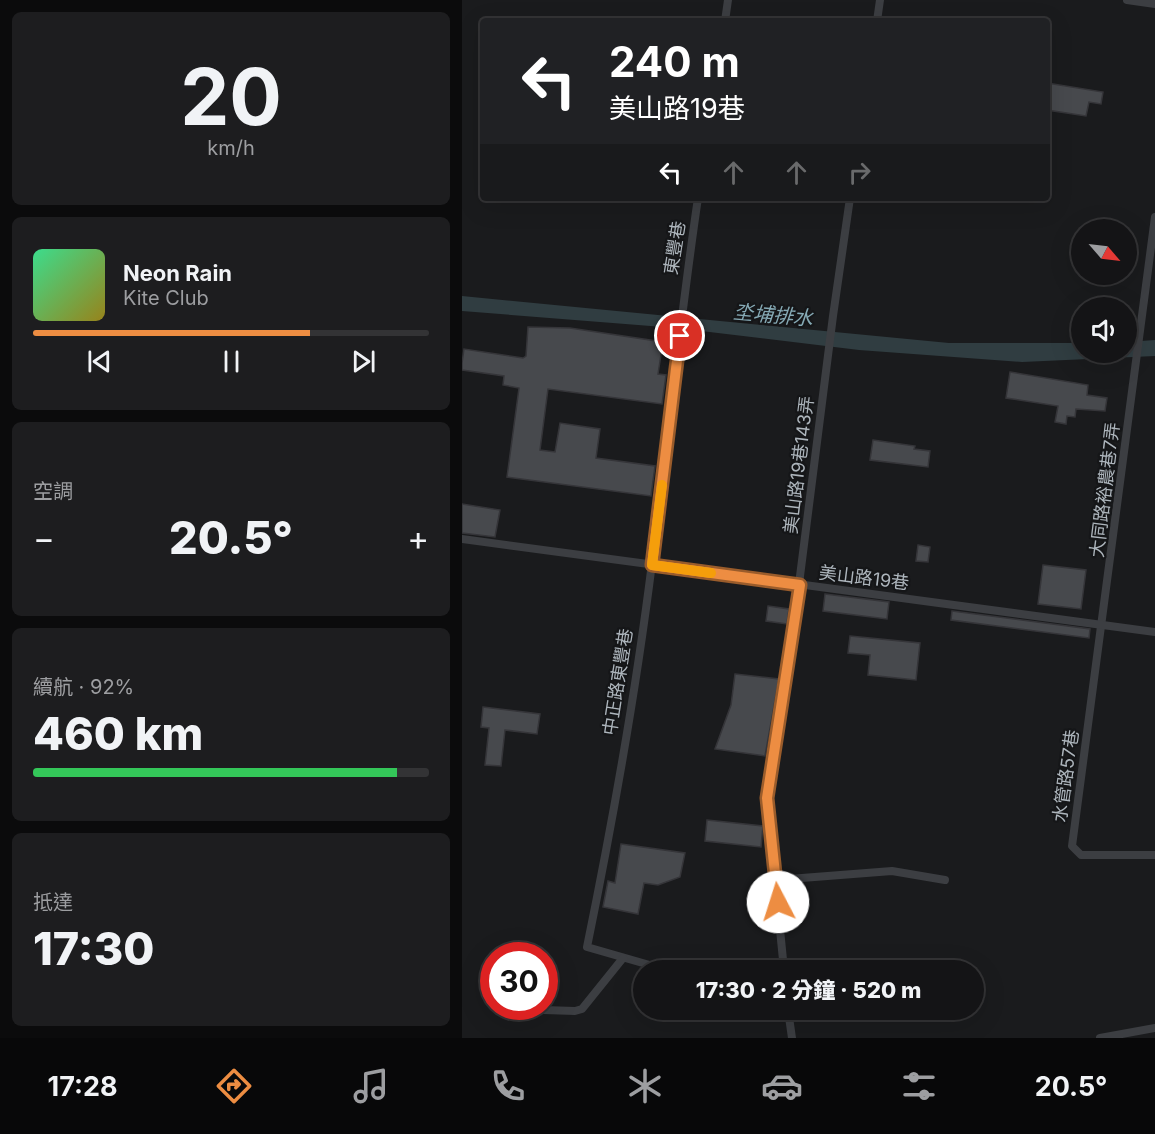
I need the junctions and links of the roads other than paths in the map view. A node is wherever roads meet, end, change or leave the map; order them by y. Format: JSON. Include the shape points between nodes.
{"nodes":[{"id":1,"x":728,"y":0,"type":"edge"},
{"id":2,"x":880,"y":0,"type":"edge"},
{"id":3,"x":1127,"y":0,"type":"edge"},
{"id":4,"x":1155,"y":4,"type":"edge"},
{"id":5,"x":725,"y":18,"type":"edge"},
{"id":6,"x":877,"y":18,"type":"edge"},
{"id":7,"x":698,"y":201,"type":"edge"},
{"id":8,"x":850,"y":201,"type":"edge"},
{"id":9,"x":1155,"y":218,"type":"edge"},
{"id":10,"x":680,"y":336,"type":"joint"},
{"id":11,"x":462,"y":539,"type":"edge"},
{"id":12,"x":652,"y":565,"type":"junction"},
{"id":13,"x":800,"y":585,"type":"junction"},
{"id":14,"x":1102,"y":624,"type":"junction"},
{"id":15,"x":1155,"y":632,"type":"edge"},
{"id":16,"x":1155,"y":855,"type":"edge"},
{"id":17,"x":776,"y":880,"type":"junction"},
{"id":18,"x":945,"y":880,"type":"dead end"},
{"id":19,"x":623,"y":958,"type":"junction"},
{"id":20,"x":783,"y":960,"type":"edge"},
{"id":21,"x":633,"y":961,"type":"edge"},
{"id":22,"x":558,"y":1010,"type":"edge"},
{"id":23,"x":789,"y":1020,"type":"edge"},
{"id":24,"x":1155,"y":1028,"type":"edge"},
{"id":25,"x":792,"y":1038,"type":"edge"},
{"id":26,"x":1100,"y":1038,"type":"edge"}],
"edges":[{"from":1,"to":5,"type":"street"},
{"from":2,"to":6,"type":"street"},
{"from":3,"to":4,"type":"street"},
{"from":7,"to":10,"type":"street","name":"東豐巷"},
{"from":8,"to":13,"type":"street","name":"美山路19巷143弄"},
{"from":9,"to":14,"type":"street","name":"大同路裕農巷7弄"},
{"from":10,"to":12,"type":"street","name":"中正路東豐巷"},
{"from":11,"to":12,"type":"street","name":"美山路19巷"},
{"from":12,"to":13,"type":"street","name":"美山路19巷"},
{"from":12,"to":19,"type":"street","name":"中正路東豐巷","via":[[587,947]]},
{"from":13,"to":14,"type":"street","name":"美山路19巷"},
{"from":13,"to":17,"type":"street","via":[[767,798]]},
{"from":14,"to":15,"type":"street","name":"美山路19巷"},
{"from":14,"to":16,"type":"street","name":"水管路57巷","via":[[1072,846],[1081,855]]},
{"from":17,"to":18,"type":"street","via":[[892,871]]},
{"from":17,"to":20,"type":"street"},
{"from":19,"to":21,"type":"street","name":"中正路東豐巷"},
{"from":19,"to":22,"type":"street","via":[[582,1009]]},
{"from":23,"to":25,"type":"street"},
{"from":24,"to":26,"type":"street"}]}
